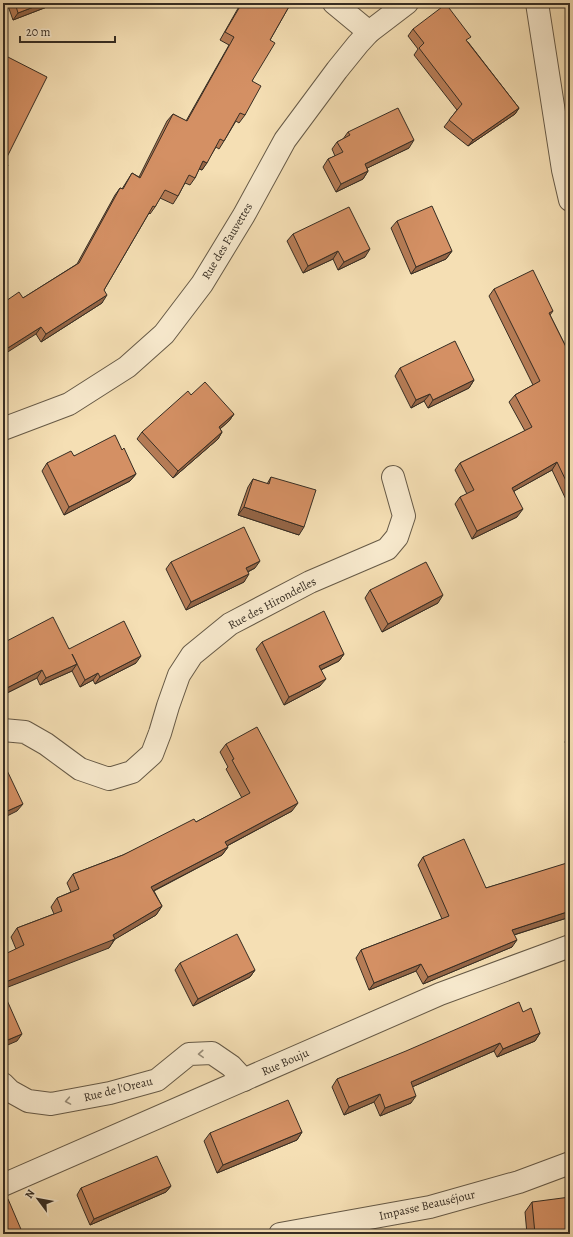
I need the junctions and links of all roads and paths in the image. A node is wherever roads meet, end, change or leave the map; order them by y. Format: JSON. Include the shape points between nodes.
{"nodes":[{"id":1,"x":334,"y":3,"type":"edge"},
{"id":2,"x":407,"y":3,"type":"edge"},
{"id":3,"x":536,"y":3,"type":"edge"},
{"id":4,"x":370,"y":32,"type":"junction"},
{"id":5,"x":570,"y":200,"type":"edge"},
{"id":6,"x":3,"y":429,"type":"edge"},
{"id":7,"x":393,"y":477,"type":"dead end"},
{"id":8,"x":3,"y":730,"type":"edge"},
{"id":9,"x":570,"y":946,"type":"edge"},
{"id":10,"x":244,"y":1080,"type":"junction"},
{"id":11,"x":3,"y":1084,"type":"edge"},
{"id":12,"x":570,"y":1163,"type":"edge"},
{"id":13,"x":3,"y":1185,"type":"edge"},
{"id":14,"x":280,"y":1234,"type":"edge"}],
"edges":[{"from":1,"to":4,"type":"street"},
{"from":2,"to":4,"type":"street","name":"Rue des Fauvettes"},
{"from":3,"to":5,"type":"street"},
{"from":4,"to":6,"type":"street","name":"Rue des Fauvettes","via":[[337,70],[285,140],[202,284],[164,334],[127,367],[69,404]]},
{"from":7,"to":8,"type":"street","name":"Rue des Hirondelles","via":[[404,516],[397,537],[387,549],[310,582],[230,624],[192,655],[179,676],[152,754],[132,772],[109,779],[80,769],[25,732]]},
{"from":9,"to":10,"type":"street","name":"Rue Bouju","via":[[440,994]]},
{"from":10,"to":11,"type":"street","name":"Rue de l'Oreau","one_way":true,"via":[[231,1066],[212,1053],[189,1054],[157,1080],[110,1093],[51,1104],[28,1101]]},
{"from":10,"to":13,"type":"street","name":"Rue Bouju"},
{"from":12,"to":14,"type":"street","name":"Impasse Beauséjour","via":[[519,1182],[430,1207]]}]}
